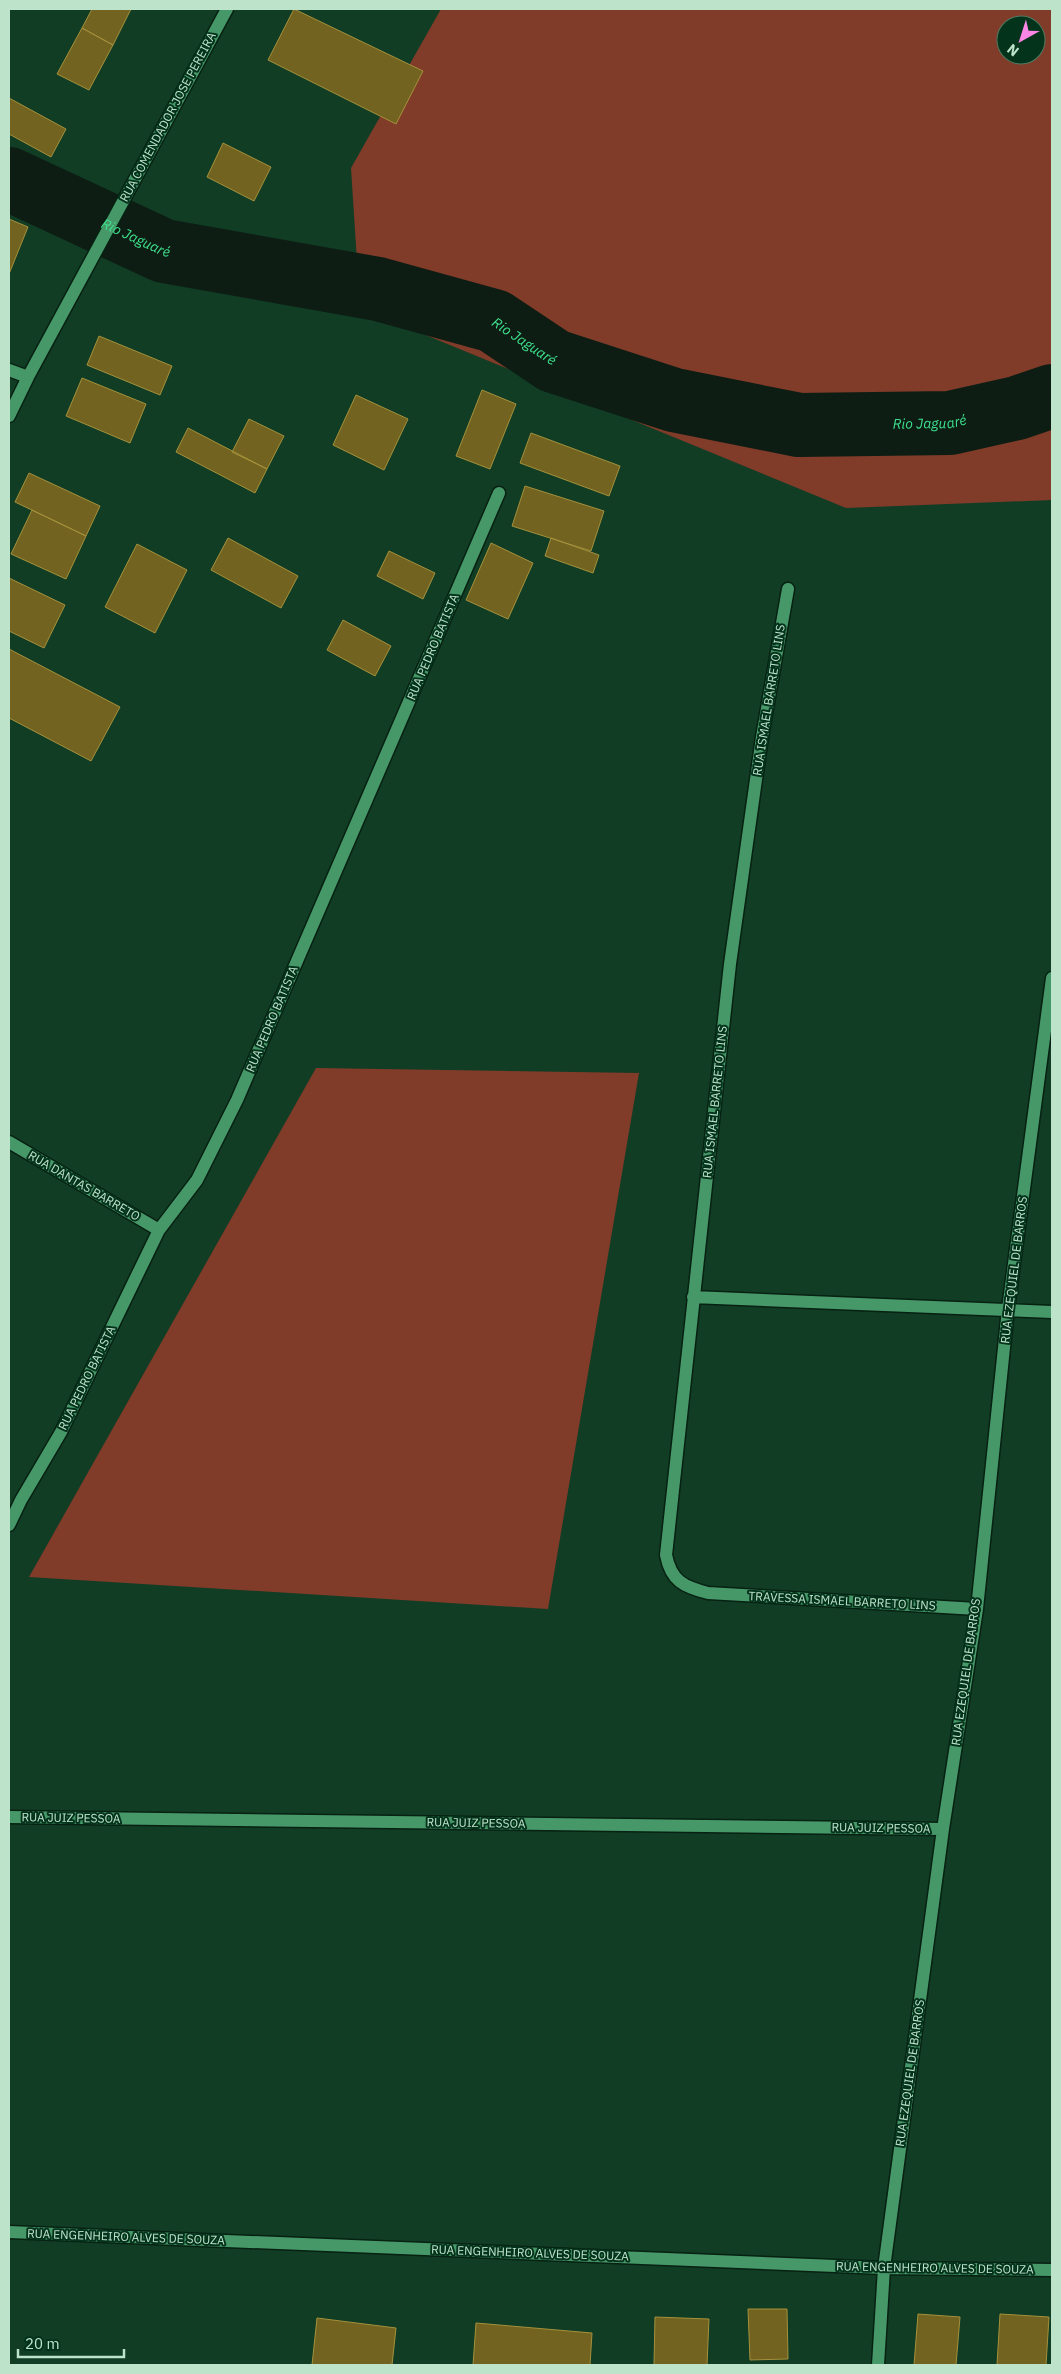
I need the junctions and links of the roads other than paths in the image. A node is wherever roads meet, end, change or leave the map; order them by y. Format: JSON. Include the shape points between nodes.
{"nodes":[{"id":1,"x":226,"y":9,"type":"edge"},
{"id":2,"x":9,"y":370,"type":"edge"},
{"id":3,"x":28,"y":377,"type":"junction"},
{"id":4,"x":9,"y":416,"type":"edge"},
{"id":5,"x":499,"y":493,"type":"dead end"},
{"id":6,"x":788,"y":589,"type":"dead end"},
{"id":7,"x":1052,"y":978,"type":"edge"},
{"id":8,"x":9,"y":1142,"type":"edge"},
{"id":9,"x":159,"y":1230,"type":"junction"},
{"id":10,"x":693,"y":1297,"type":"junction"},
{"id":11,"x":1008,"y":1309,"type":"junction"},
{"id":12,"x":1052,"y":1312,"type":"edge"},
{"id":13,"x":9,"y":1525,"type":"edge"},
{"id":14,"x":708,"y":1594,"type":"joint"},
{"id":15,"x":976,"y":1609,"type":"junction"},
{"id":16,"x":9,"y":1817,"type":"edge"},
{"id":17,"x":943,"y":1829,"type":"junction"},
{"id":18,"x":9,"y":2232,"type":"edge"},
{"id":19,"x":884,"y":2268,"type":"junction"},
{"id":20,"x":1052,"y":2270,"type":"edge"},
{"id":21,"x":878,"y":2365,"type":"edge"}],
"edges":[{"from":1,"to":3,"type":"street","name":"RUA COMENDADOR JOSE PEREIRA"},
{"from":2,"to":3,"type":"street"},
{"from":3,"to":4,"type":"street","name":"RUA COMENDADOR JOSE PEREIRA"},
{"from":5,"to":9,"type":"street","name":"RUA PEDRO BATISTA","via":[[237,1100],[198,1180]]},
{"from":6,"to":10,"type":"street","name":"RUA ISMAEL BARRETO LINS","via":[[762,737],[731,955]]},
{"from":7,"to":11,"type":"street","name":"RUA EZEQUIEL DE BARROS"},
{"from":8,"to":9,"type":"street","name":"RUA DANTAS BARRETO"},
{"from":9,"to":13,"type":"street","name":"RUA PEDRO BATISTA","via":[[61,1432]]},
{"from":10,"to":11,"type":"street"},
{"from":10,"to":14,"type":"street","name":"RUA ISMAEL BARRETO LINS","via":[[666,1555],[669,1571],[680,1582]]},
{"from":11,"to":12,"type":"street"},
{"from":11,"to":15,"type":"street","name":"RUA EZEQUIEL DE BARROS"},
{"from":14,"to":15,"type":"street","name":"TRAVESSA ISMAEL BARRETO LINS"},
{"from":15,"to":17,"type":"street","name":"RUA EZEQUIEL DE BARROS"},
{"from":16,"to":17,"type":"street","name":"RUA JUIZ PESSOA"},
{"from":17,"to":19,"type":"street","name":"RUA EZEQUIEL DE BARROS"},
{"from":18,"to":19,"type":"street","name":"RUA ENGENHEIRO ALVES DE SOUZA"},
{"from":19,"to":20,"type":"street","name":"RUA ENGENHEIRO ALVES DE SOUZA"},
{"from":19,"to":21,"type":"street","name":"RUA EZEQUIEL DE BARROS"}]}
